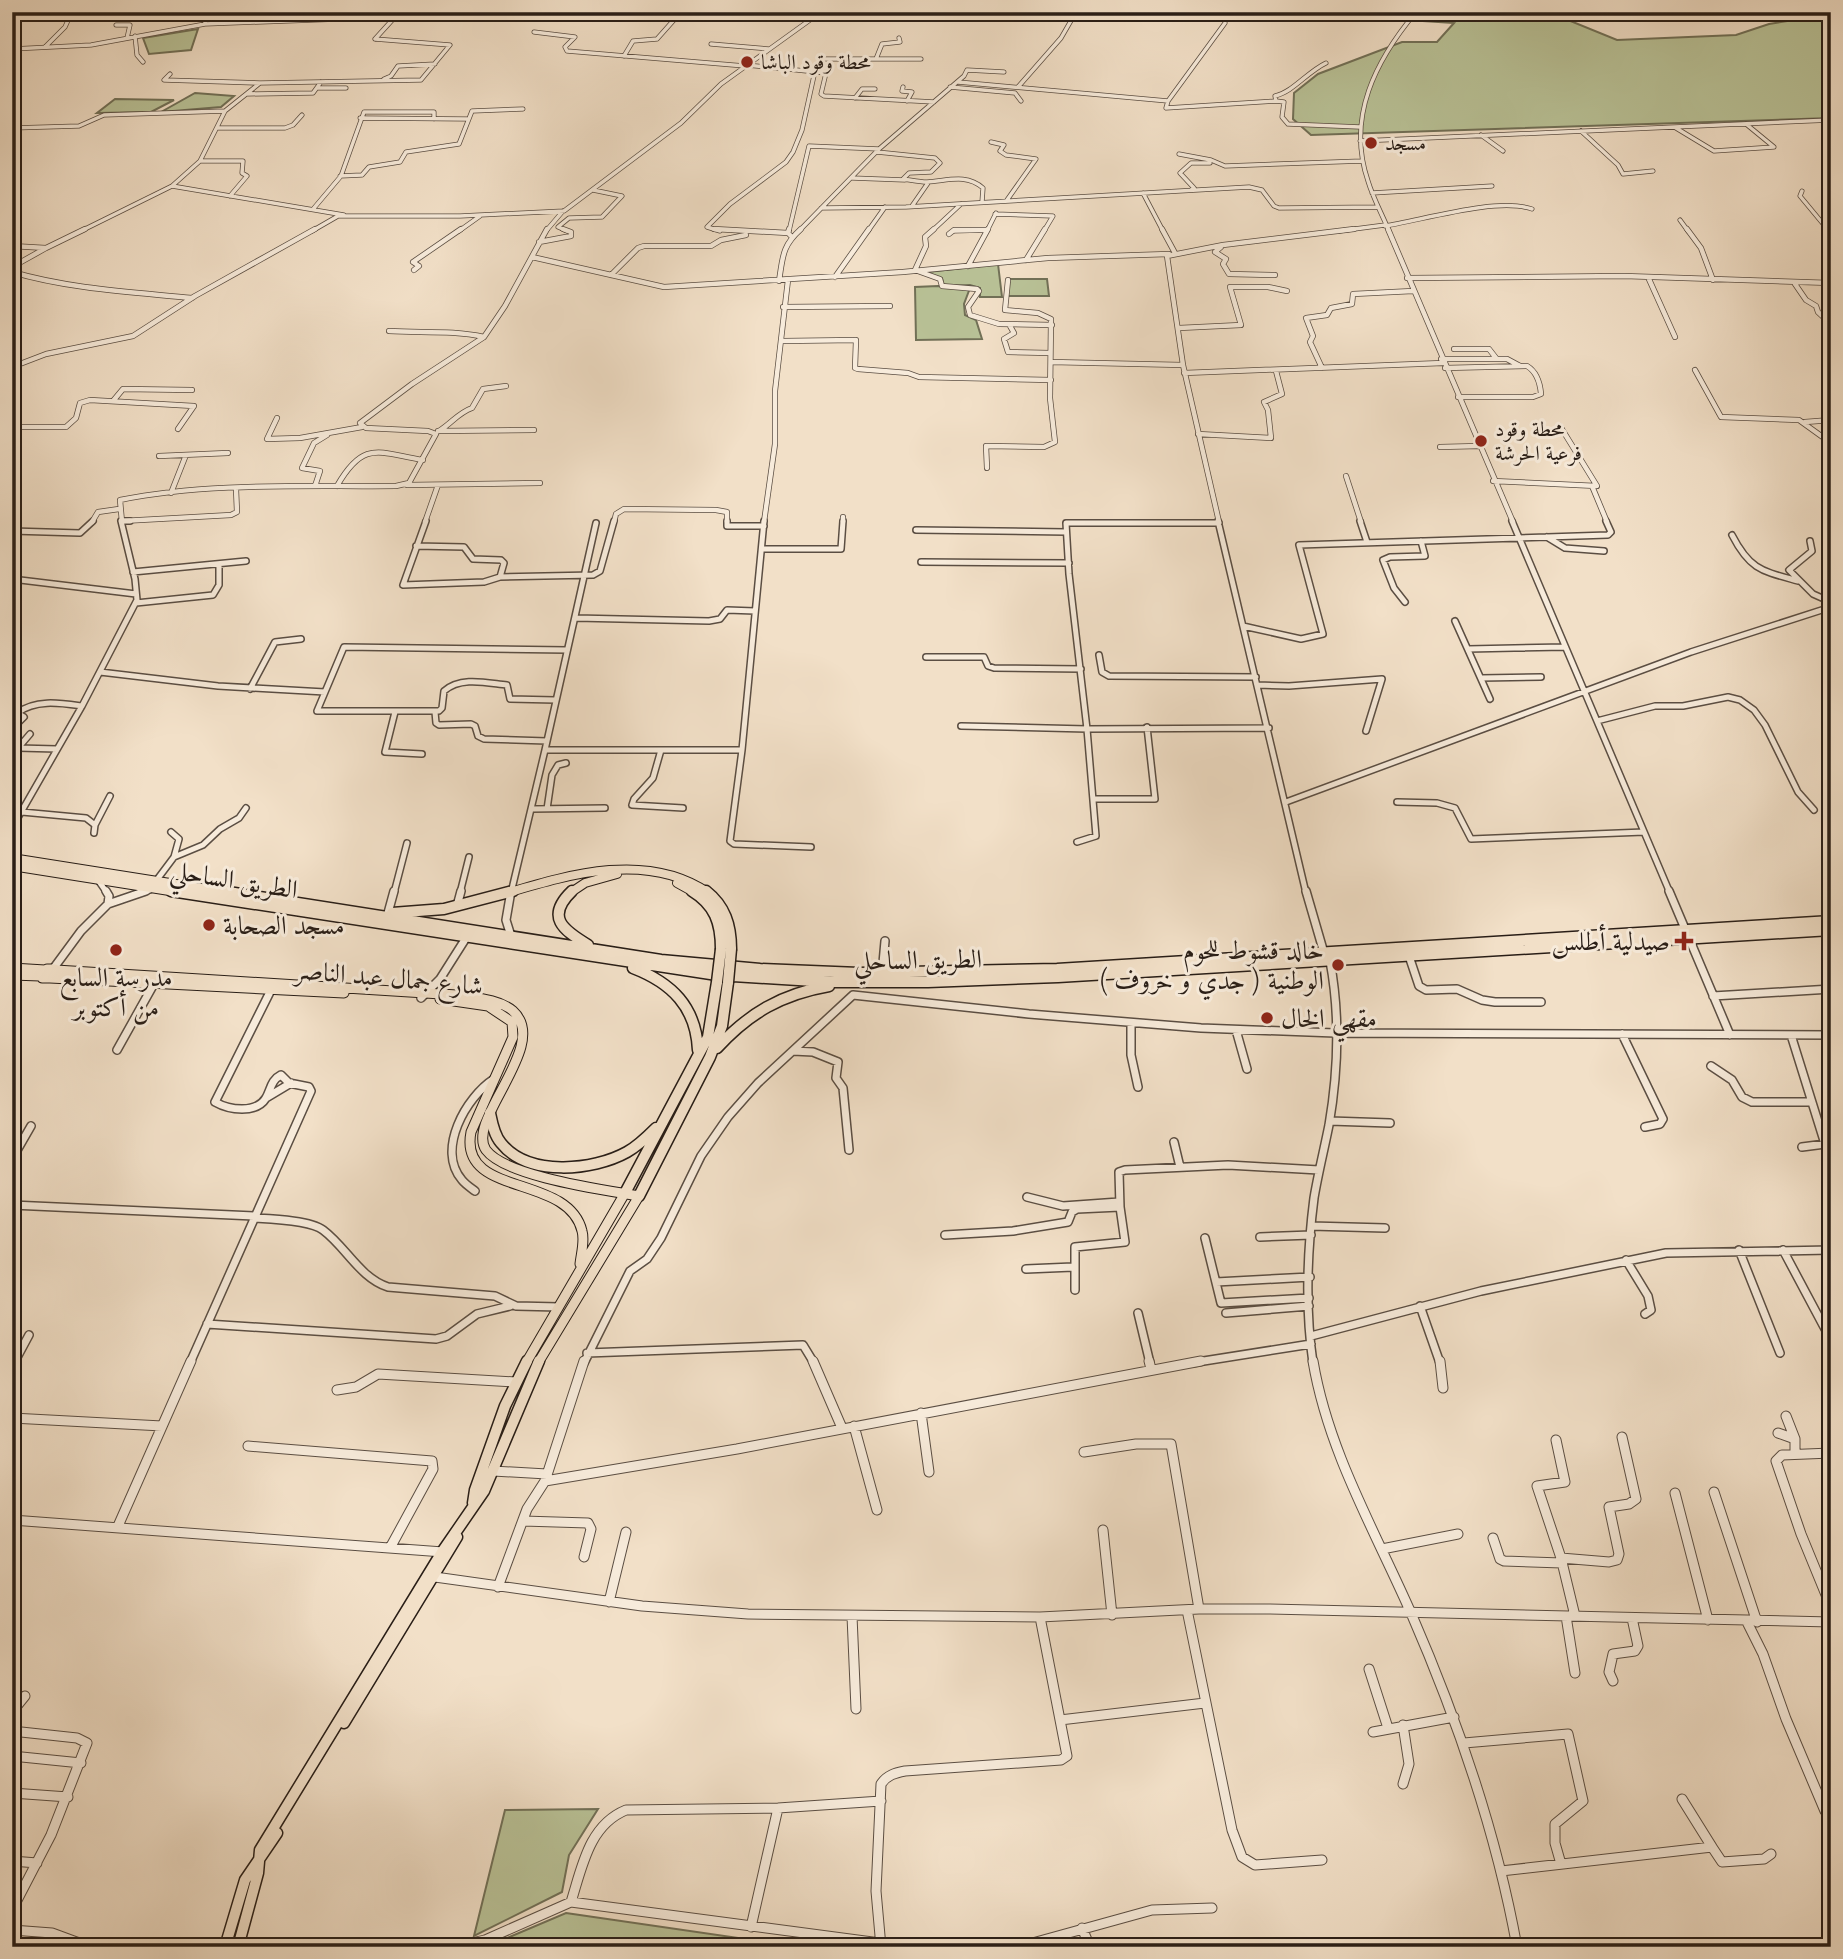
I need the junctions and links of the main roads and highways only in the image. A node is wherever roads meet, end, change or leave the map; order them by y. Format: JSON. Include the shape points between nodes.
{"nodes":[{"id":1,"x":12,"y":858,"type":"edge"},
{"id":2,"x":12,"y":866,"type":"edge"},
{"id":3,"x":158,"y":885,"type":"junction"},
{"id":4,"x":357,"y":912,"type":"junction"},
{"id":5,"x":1831,"y":921,"type":"edge"},
{"id":6,"x":1831,"y":930,"type":"edge"},
{"id":7,"x":1688,"y":934,"type":"junction"},
{"id":8,"x":726,"y":949,"type":"junction"},
{"id":9,"x":604,"y":955,"type":"junction"},
{"id":10,"x":1327,"y":957,"type":"junction"},
{"id":11,"x":12,"y":968,"type":"edge"},
{"id":12,"x":49,"y":972,"type":"junction"},
{"id":13,"x":12,"y":975,"type":"edge"},
{"id":14,"x":879,"y":978,"type":"junction"},
{"id":15,"x":424,"y":995,"type":"junction"},
{"id":16,"x":704,"y":1056,"type":"junction"},
{"id":17,"x":490,"y":1113,"type":"junction"},
{"id":18,"x":663,"y":1120,"type":"junction"},
{"id":19,"x":625,"y":1193,"type":"junction"},
{"id":20,"x":639,"y":1196,"type":"junction"},
{"id":21,"x":576,"y":1278,"type":"junction"},
{"id":22,"x":474,"y":1502,"type":"junction"},
{"id":23,"x":446,"y":1553,"type":"junction"},
{"id":24,"x":261,"y":1860,"type":"junction"},
{"id":25,"x":225,"y":1947,"type":"edge"},
{"id":26,"x":237,"y":1947,"type":"edge"}],
"edges":[{"from":1,"to":3,"type":"highway","name":"الطريق الساحلي"},
{"from":2,"to":3,"type":"highway","name":"الطريق الساحلي"},
{"from":3,"to":4,"type":"highway","name":"الطريق الساحلي"},
{"from":3,"to":9,"type":"highway","name":"الطريق الساحلي","via":[[466,938]]},
{"from":4,"to":8,"type":"highway","via":[[457,906],[569,874],[636,869],[697,884],[720,903],[732,929]]},
{"from":4,"to":9,"type":"highway","name":"الطريق الساحلي"},
{"from":5,"to":7,"type":"highway","name":"الطريق الساحلي"},
{"from":6,"to":7,"type":"highway","name":"الطريق الساحلي"},
{"from":7,"to":10,"type":"highway","name":"الطريق الساحلي"},
{"from":7,"to":10,"type":"highway","name":"الطريق الساحلي","via":[[1409,956]]},
{"from":8,"to":9,"type":"highway","via":[[719,919],[698,895],[658,877],[618,874],[578,886],[557,911],[558,921],[570,935]]},
{"from":8,"to":16,"type":"highway","bridge":true,"via":[[722,1026]]},
{"from":9,"to":14,"type":"highway","name":"الطريق الساحلي","via":[[717,975]]},
{"from":9,"to":16,"type":"highway","via":[[651,975],[684,1001],[695,1017]]},
{"from":10,"to":14,"type":"highway","name":"الطريق الساحلي","via":[[1002,980]]},
{"from":11,"to":12,"type":"main road","name":"شارع جمال عبد الناصر"},
{"from":12,"to":13,"type":"main road","name":"شارع جمال عبد الناصر"},
{"from":12,"to":15,"type":"main road","name":"شارع جمال عبد الناصر"},
{"from":12,"to":15,"type":"main road","name":"شارع جمال عبد الناصر","via":[[271,990]]},
{"from":14,"to":16,"type":"highway","via":[[813,989],[762,1007]]},
{"from":15,"to":17,"type":"main road","name":"شارع جمال عبد الناصر","via":[[488,998],[524,1021],[519,1052]]},
{"from":15,"to":21,"type":"main road","name":"شارع جمال عبد الناصر","via":[[488,1006],[512,1022],[513,1037],[468,1139],[469,1153],[492,1176],[551,1194],[572,1210],[581,1224],[583,1247]]},
{"from":16,"to":18,"type":"highway"},
{"from":16,"to":20,"type":"highway"},
{"from":17,"to":18,"type":"highway","via":[[497,1137],[508,1151],[554,1166],[592,1164],[627,1152]]},
{"from":17,"to":19,"type":"main road","name":"شارع جمال عبد الناصر","via":[[485,1146],[503,1163]]},
{"from":18,"to":19,"type":"highway"},
{"from":19,"to":20,"type":"main road","name":"شارع جمال عبد الناصر"},
{"from":19,"to":21,"type":"main road"},
{"from":20,"to":22,"type":"main road","via":[[536,1366],[484,1491]]},
{"from":21,"to":22,"type":"main road","via":[[516,1382]]},
{"from":22,"to":23,"type":"main road"},
{"from":23,"to":24,"type":"main road"},
{"from":23,"to":24,"type":"main road","via":[[260,1850]]},
{"from":24,"to":25,"type":"main road","via":[[241,1890]]},
{"from":24,"to":26,"type":"main road"}]}
